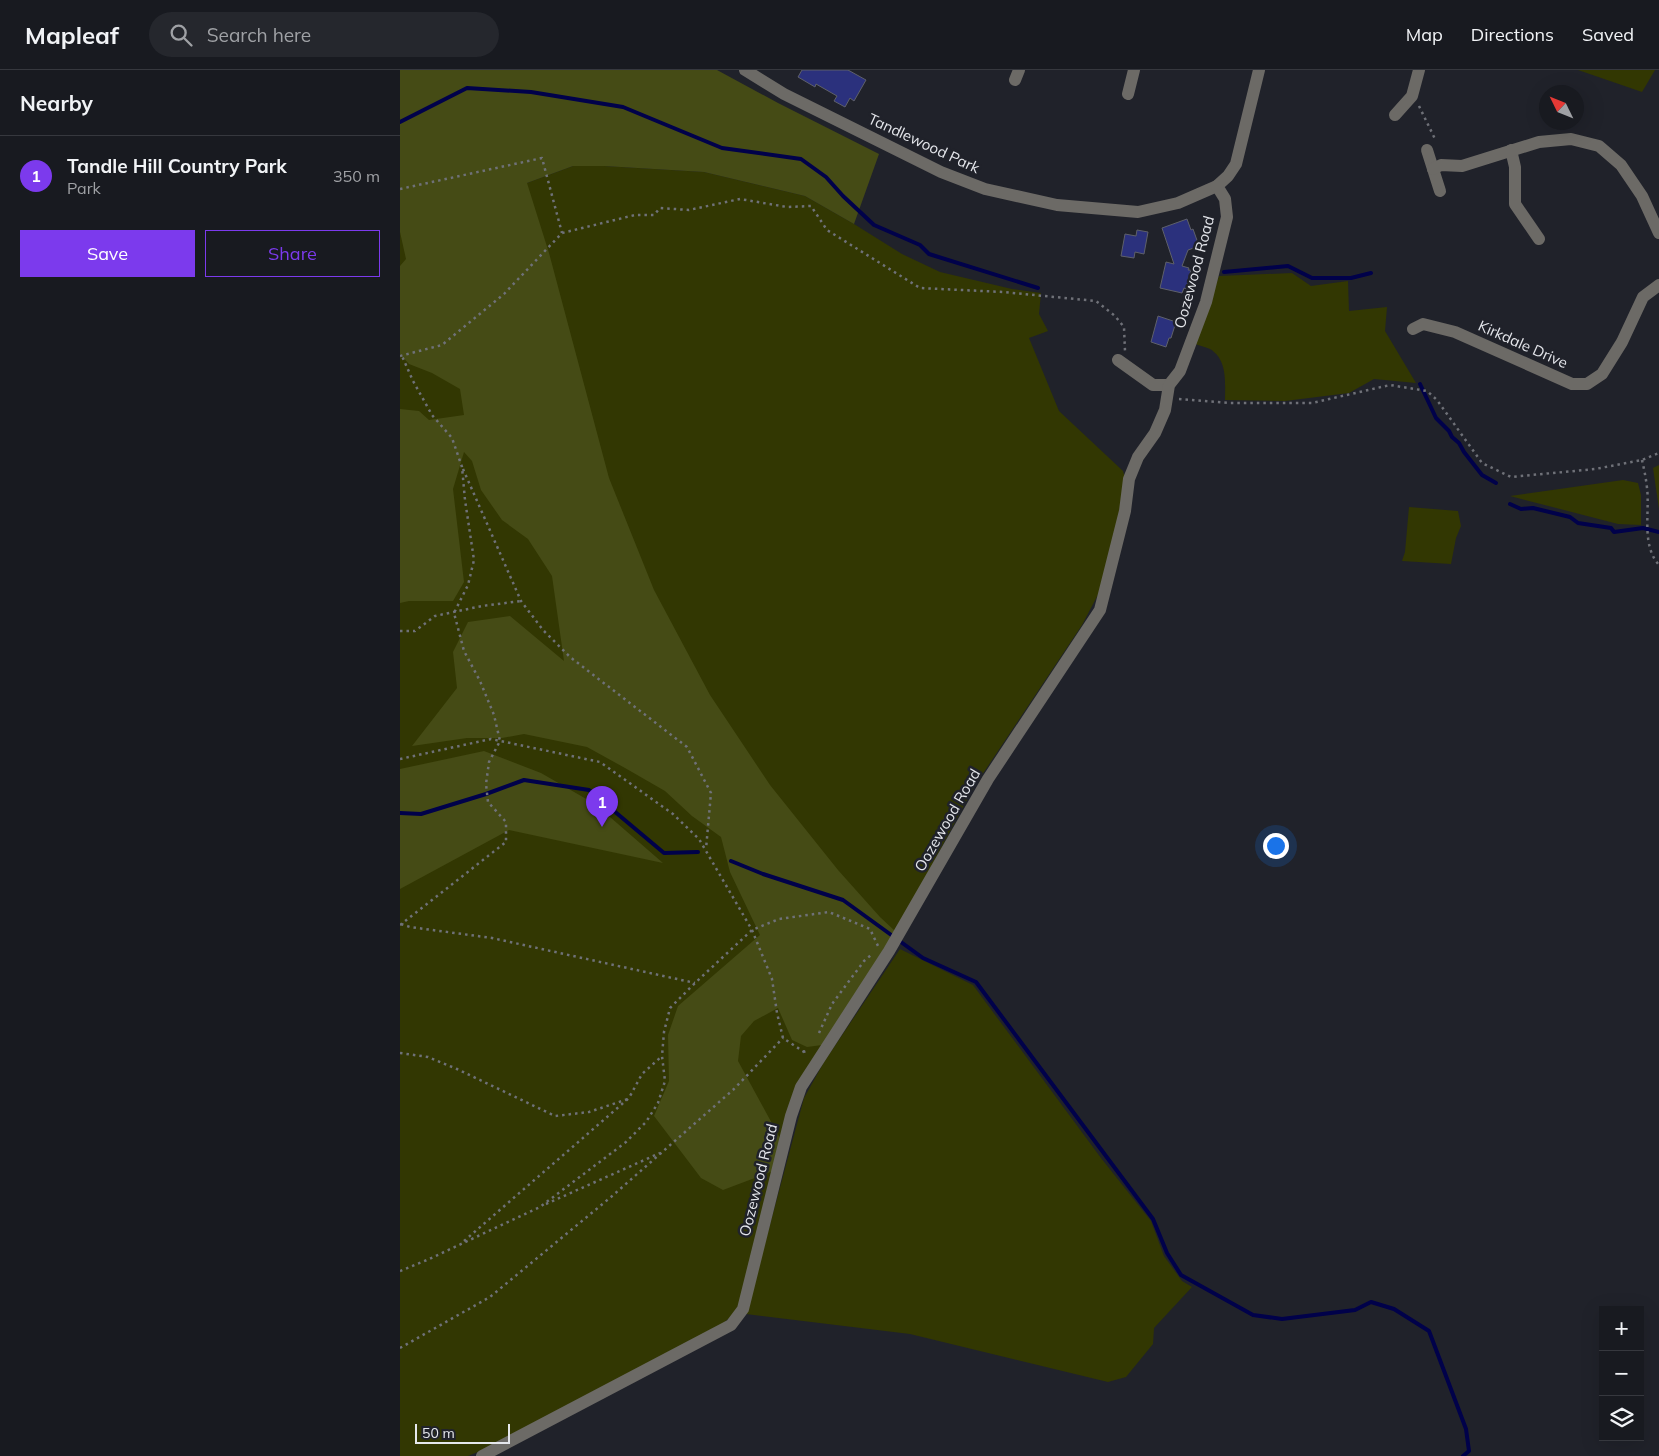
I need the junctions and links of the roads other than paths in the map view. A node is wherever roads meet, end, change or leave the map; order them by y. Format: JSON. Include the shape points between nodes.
{"nodes":[{"id":1,"x":745,"y":70,"type":"edge"},
{"id":2,"x":1134,"y":70,"type":"edge"},
{"id":3,"x":1259,"y":70,"type":"edge"},
{"id":4,"x":1419,"y":70,"type":"edge"},
{"id":5,"x":1128,"y":94,"type":"dead end"},
{"id":6,"x":1395,"y":115,"type":"dead end"},
{"id":7,"x":1427,"y":150,"type":"road end"},
{"id":8,"x":1511,"y":150,"type":"junction"},
{"id":9,"x":1433,"y":169,"type":"junction"},
{"id":10,"x":1217,"y":186,"type":"junction"},
{"id":11,"x":1440,"y":191,"type":"dead end"},
{"id":12,"x":1659,"y":233,"type":"edge"},
{"id":13,"x":1539,"y":239,"type":"dead end"},
{"id":14,"x":1659,"y":285,"type":"edge"},
{"id":15,"x":1413,"y":329,"type":"dead end"},
{"id":16,"x":1121,"y":362,"type":"road end"},
{"id":17,"x":1168,"y":392,"type":"junction"},
{"id":18,"x":482,"y":1456,"type":"edge"}],
"edges":[{"from":1,"to":10,"type":"street","name":"Tandlewood Park","via":[[784,94],[932,168],[985,188],[1057,205],[1138,212],[1178,203]]},
{"from":2,"to":5,"type":"street"},
{"from":3,"to":10,"type":"street","via":[[1236,164]]},
{"from":4,"to":6,"type":"street","via":[[1412,96]]},
{"from":7,"to":9,"type":"street"},
{"from":8,"to":9,"type":"street","via":[[1462,166]]},
{"from":8,"to":12,"type":"street","via":[[1538,142],[1572,139],[1599,146],[1622,165],[1642,196]]},
{"from":8,"to":13,"type":"street","via":[[1515,167],[1514,204]]},
{"from":9,"to":11,"type":"street"},
{"from":10,"to":17,"type":"street","name":"Oozewood Road","via":[[1225,199],[1228,217],[1206,302]]},
{"from":14,"to":15,"type":"street","name":"Kirkdale Drive","via":[[1643,298],[1602,374],[1587,384],[1572,384],[1455,332],[1423,324]]},
{"from":16,"to":17,"type":"street"},
{"from":17,"to":18,"type":"street","name":"Oozewood Road","via":[[1165,410],[1155,433],[1138,457],[1129,479],[1100,610],[988,780],[896,939],[801,1087],[743,1309],[731,1325]]}]}
